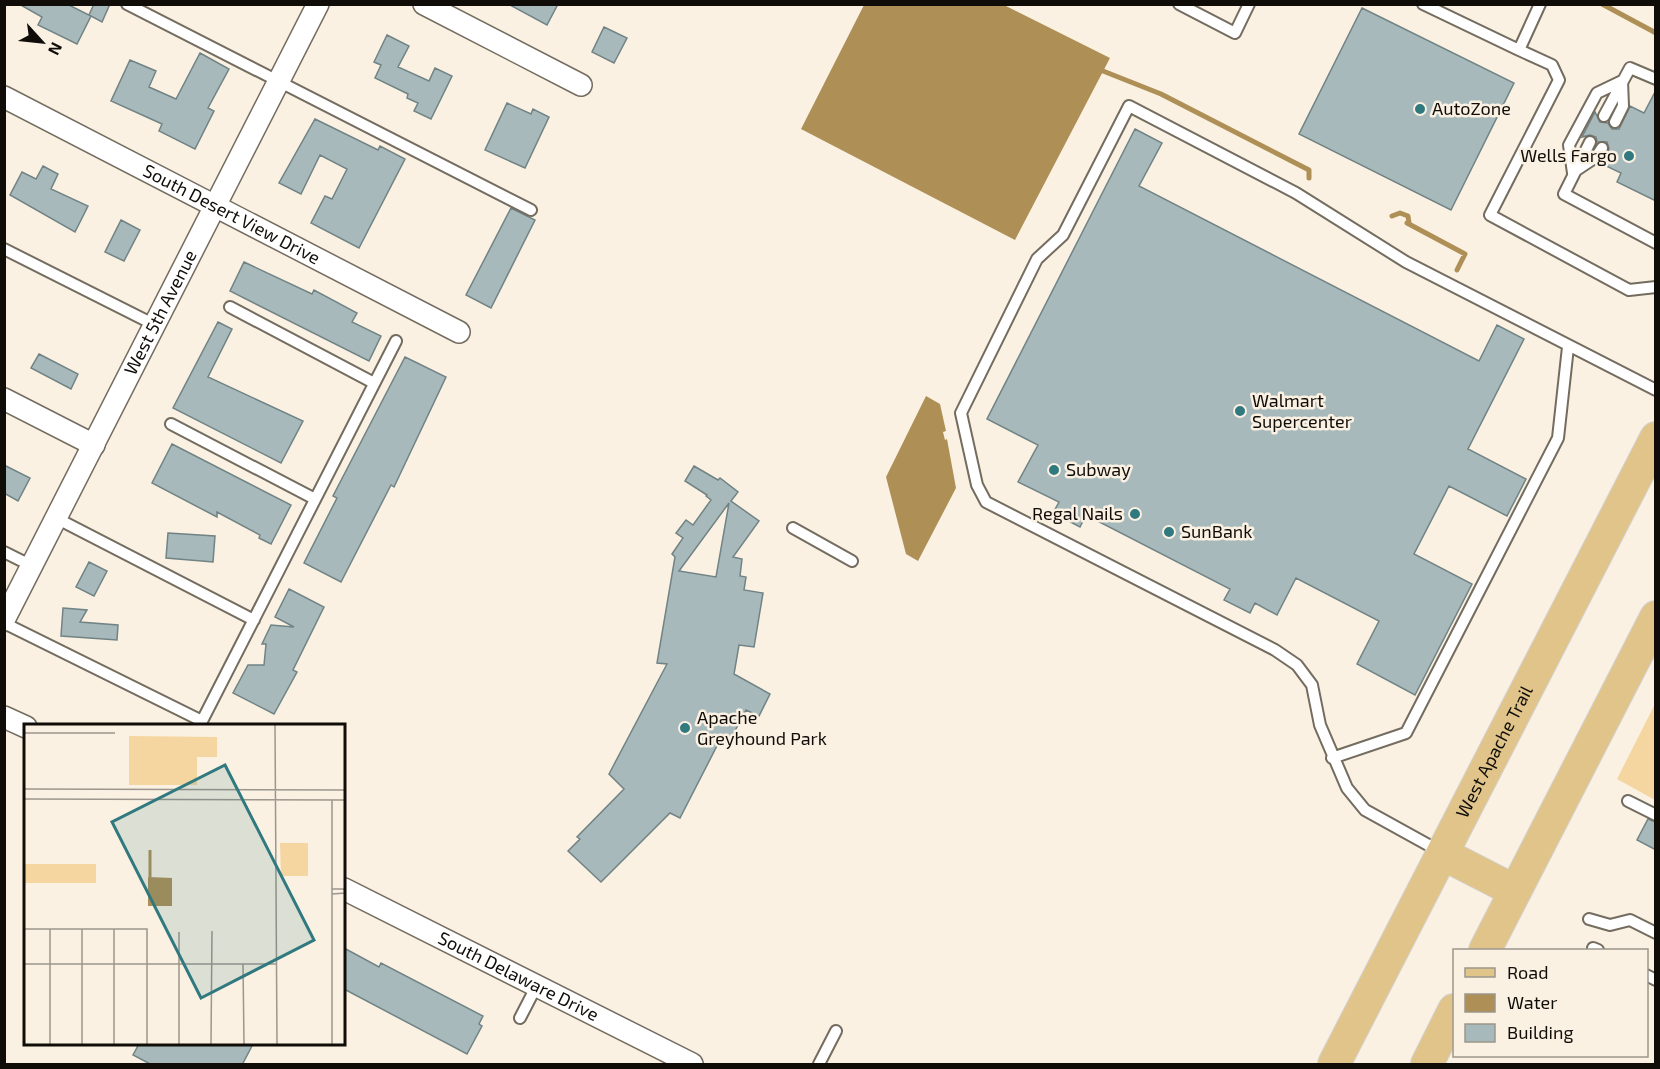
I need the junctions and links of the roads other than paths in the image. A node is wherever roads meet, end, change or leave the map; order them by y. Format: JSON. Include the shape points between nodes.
{"nodes":[{"id":1,"x":127,"y":4,"type":"edge"},
{"id":2,"x":318,"y":4,"type":"edge"},
{"id":3,"x":424,"y":4,"type":"edge"},
{"id":4,"x":1179,"y":4,"type":"edge"},
{"id":5,"x":1249,"y":4,"type":"edge"},
{"id":6,"x":1423,"y":4,"type":"edge"},
{"id":7,"x":1540,"y":4,"type":"edge"},
{"id":8,"x":1519,"y":50,"type":"junction"},
{"id":9,"x":1656,"y":79,"type":"edge"},
{"id":10,"x":1622,"y":81,"type":"junction"},
{"id":11,"x":279,"y":82,"type":"junction"},
{"id":12,"x":582,"y":85,"type":"dead end"},
{"id":13,"x":4,"y":97,"type":"edge"},
{"id":14,"x":1604,"y":116,"type":"dead end"},
{"id":15,"x":1615,"y":122,"type":"dead end"},
{"id":16,"x":1590,"y":142,"type":"dead end"},
{"id":17,"x":1602,"y":148,"type":"dead end"},
{"id":18,"x":1572,"y":173,"type":"junction"},
{"id":19,"x":216,"y":205,"type":"junction"},
{"id":20,"x":531,"y":210,"type":"dead end"},
{"id":21,"x":1656,"y":243,"type":"edge"},
{"id":22,"x":4,"y":249,"type":"edge"},
{"id":23,"x":1656,"y":287,"type":"edge"},
{"id":24,"x":230,"y":307,"type":"dead end"},
{"id":25,"x":155,"y":325,"type":"junction"},
{"id":26,"x":459,"y":332,"type":"dead end"},
{"id":27,"x":396,"y":341,"type":"dead end"},
{"id":28,"x":1568,"y":347,"type":"junction"},
{"id":29,"x":374,"y":383,"type":"junction"},
{"id":30,"x":1656,"y":390,"type":"edge"},
{"id":31,"x":4,"y":399,"type":"edge"},
{"id":32,"x":171,"y":424,"type":"dead end"},
{"id":33,"x":1656,"y":438,"type":"edge"},
{"id":34,"x":94,"y":444,"type":"junction"},
{"id":35,"x":315,"y":499,"type":"junction"},
{"id":36,"x":56,"y":518,"type":"junction"},
{"id":37,"x":793,"y":528,"type":"dead end"},
{"id":38,"x":4,"y":552,"type":"edge"},
{"id":39,"x":852,"y":561,"type":"dead end"},
{"id":40,"x":32,"y":566,"type":"junction"},
{"id":41,"x":1656,"y":617,"type":"edge"},
{"id":42,"x":254,"y":620,"type":"junction"},
{"id":43,"x":4,"y":622,"type":"edge"},
{"id":44,"x":4,"y":717,"type":"edge"},
{"id":45,"x":24,"y":726,"type":"edge"},
{"id":46,"x":1332,"y":758,"type":"junction"},
{"id":47,"x":1628,"y":801,"type":"dead end"},
{"id":48,"x":1656,"y":815,"type":"edge"},
{"id":49,"x":1443,"y":854,"type":"junction"},
{"id":50,"x":345,"y":890,"type":"edge"},
{"id":51,"x":1515,"y":891,"type":"junction"},
{"id":52,"x":1589,"y":919,"type":"dead end"},
{"id":53,"x":1656,"y":933,"type":"edge"},
{"id":54,"x":1486,"y":949,"type":"edge"},
{"id":55,"x":536,"y":987,"type":"junction"},
{"id":56,"x":1453,"y":1014,"type":"edge"},
{"id":57,"x":520,"y":1018,"type":"dead end"},
{"id":58,"x":836,"y":1030,"type":"dead end"},
{"id":59,"x":692,"y":1065,"type":"edge"},
{"id":60,"x":819,"y":1065,"type":"edge"},
{"id":61,"x":1334,"y":1065,"type":"edge"},
{"id":62,"x":1427,"y":1065,"type":"edge"}],
"edges":[{"from":1,"to":11,"type":"lane"},
{"from":2,"to":11,"type":"street","name":"West 5th Avenue"},
{"from":3,"to":12,"type":"street"},
{"from":4,"to":5,"type":"lane","via":[[1235,33]]},
{"from":6,"to":8,"type":"lane"},
{"from":7,"to":8,"type":"lane"},
{"from":8,"to":23,"type":"lane","via":[[1552,65],[1559,80],[1490,215],[1629,290]]},
{"from":9,"to":10,"type":"lane","via":[[1630,68]]},
{"from":10,"to":14,"type":"lane"},
{"from":10,"to":15,"type":"lane","via":[[1623,106]]},
{"from":10,"to":18,"type":"lane","via":[[1597,93],[1580,124],[1569,145]]},
{"from":11,"to":19,"type":"street","name":"West 5th Avenue"},
{"from":11,"to":20,"type":"lane"},
{"from":13,"to":19,"type":"street","name":"South Desert View Drive"},
{"from":16,"to":18,"type":"lane"},
{"from":17,"to":18,"type":"lane","via":[[1596,157]]},
{"from":18,"to":21,"type":"lane","via":[[1564,194]]},
{"from":19,"to":25,"type":"street","name":"West 5th Avenue"},
{"from":19,"to":26,"type":"street","name":"South Desert View Drive"},
{"from":22,"to":25,"type":"lane"},
{"from":24,"to":29,"type":"lane"},
{"from":25,"to":34,"type":"street","name":"West 5th Avenue"},
{"from":27,"to":29,"type":"lane"},
{"from":28,"to":30,"type":"lane"},
{"from":28,"to":46,"type":"lane","via":[[1558,438],[1406,734]]},
{"from":28,"to":46,"type":"lane","via":[[1406,262],[1296,193],[1129,106],[1063,235],[1037,259],[961,413],[977,485],[986,502],[1290,660],[1312,686]]},
{"from":29,"to":35,"type":"lane"},
{"from":31,"to":34,"type":"street"},
{"from":32,"to":35,"type":"lane"},
{"from":33,"to":49,"type":"main road","name":"West Apache Trail"},
{"from":34,"to":36,"type":"street","name":"West 5th Avenue"},
{"from":35,"to":42,"type":"lane"},
{"from":36,"to":40,"type":"street","name":"West 5th Avenue"},
{"from":36,"to":42,"type":"lane"},
{"from":37,"to":39,"type":"lane"},
{"from":38,"to":40,"type":"lane"},
{"from":40,"to":43,"type":"street","name":"West 5th Avenue"},
{"from":41,"to":51,"type":"main road"},
{"from":42,"to":43,"type":"lane","via":[[202,721]]},
{"from":44,"to":45,"type":"street"},
{"from":46,"to":49,"type":"lane","via":[[1347,788],[1365,810]]},
{"from":47,"to":48,"type":"lane"},
{"from":49,"to":51,"type":"main road"},
{"from":49,"to":61,"type":"main road","name":"West Apache Trail"},
{"from":50,"to":55,"type":"street","name":"South Delaware Drive"},
{"from":51,"to":54,"type":"main road"},
{"from":52,"to":53,"type":"lane","via":[[1610,924],[1630,920]]},
{"from":55,"to":57,"type":"lane"},
{"from":55,"to":59,"type":"street","name":"South Delaware Drive"},
{"from":56,"to":62,"type":"main road"},
{"from":58,"to":60,"type":"lane"}]}
